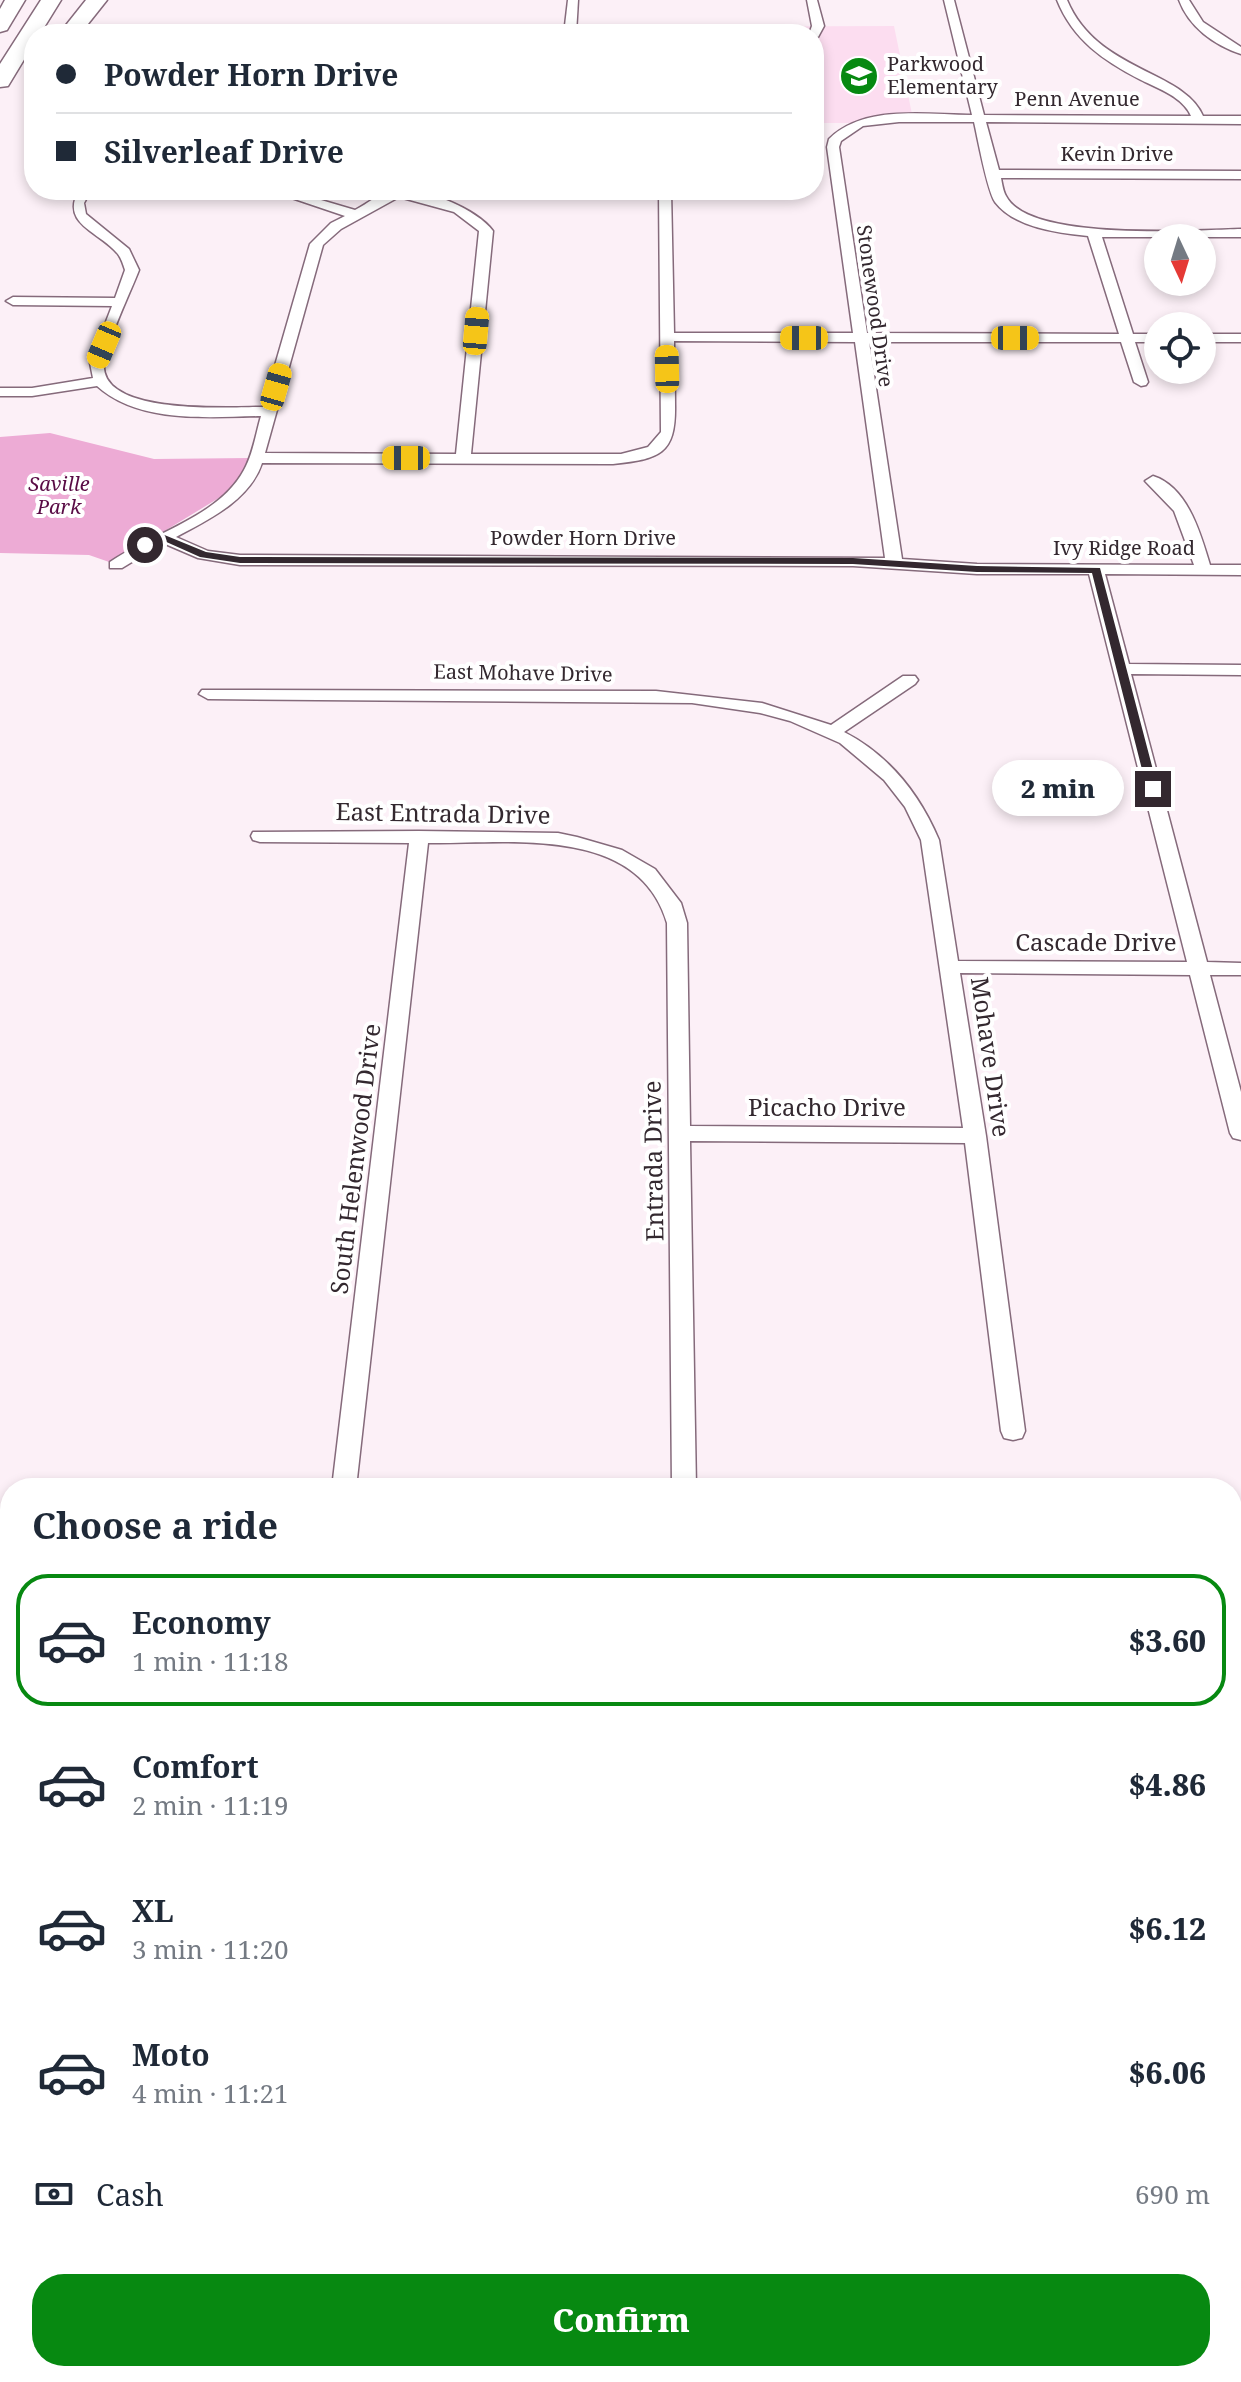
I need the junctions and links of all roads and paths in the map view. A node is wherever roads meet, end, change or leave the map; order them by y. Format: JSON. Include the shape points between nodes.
{"nodes":[{"id":1,"x":15,"y":0,"type":"edge"},
{"id":2,"x":51,"y":0,"type":"edge"},
{"id":3,"x":97,"y":0,"type":"edge"},
{"id":4,"x":573,"y":0,"type":"edge"},
{"id":5,"x":812,"y":0,"type":"edge"},
{"id":6,"x":949,"y":0,"type":"edge"},
{"id":7,"x":1062,"y":0,"type":"edge"},
{"id":8,"x":1184,"y":0,"type":"edge"},
{"id":9,"x":36,"y":24,"type":"edge"},
{"id":10,"x":77,"y":24,"type":"edge"},
{"id":11,"x":571,"y":24,"type":"edge"},
{"id":12,"x":818,"y":24,"type":"edge"},
{"id":13,"x":0,"y":26,"type":"edge"},
{"id":14,"x":24,"y":43,"type":"edge"},
{"id":15,"x":1241,"y":51,"type":"edge"},
{"id":16,"x":0,"y":81,"type":"edge"},
{"id":17,"x":913,"y":119,"type":"joint"},
{"id":18,"x":980,"y":119,"type":"junction"},
{"id":19,"x":1199,"y":120,"type":"junction"},
{"id":20,"x":1241,"y":120,"type":"edge"},
{"id":21,"x":994,"y":174,"type":"junction"},
{"id":22,"x":1241,"y":175,"type":"edge"},
{"id":23,"x":80,"y":200,"type":"edge"},
{"id":24,"x":307,"y":200,"type":"edge"},
{"id":25,"x":384,"y":200,"type":"edge"},
{"id":26,"x":428,"y":200,"type":"edge"},
{"id":27,"x":665,"y":200,"type":"edge"},
{"id":28,"x":357,"y":215,"type":"junction"},
{"id":29,"x":1094,"y":233,"type":"junction"},
{"id":30,"x":1241,"y":233,"type":"edge"},
{"id":31,"x":13,"y":301,"type":"dead end"},
{"id":32,"x":121,"y":302,"type":"junction"},
{"id":33,"x":667,"y":337,"type":"junction"},
{"id":34,"x":859,"y":338,"type":"junction"},
{"id":35,"x":1127,"y":338,"type":"junction"},
{"id":36,"x":1144,"y":338,"type":"edge"},
{"id":37,"x":1216,"y":338,"type":"edge"},
{"id":38,"x":1241,"y":338,"type":"edge"},
{"id":39,"x":100,"y":381,"type":"junction"},
{"id":40,"x":1141,"y":382,"type":"dead end"},
{"id":41,"x":0,"y":392,"type":"edge"},
{"id":42,"x":269,"y":411,"type":"junction"},
{"id":43,"x":256,"y":458,"type":"junction"},
{"id":44,"x":463,"y":458,"type":"junction"},
{"id":45,"x":1153,"y":481,"type":"dead end"},
{"id":46,"x":162,"y":537,"type":"junction"},
{"id":47,"x":894,"y":562,"type":"junction"},
{"id":48,"x":116,"y":565,"type":"dead end"},
{"id":49,"x":1007,"y":570,"type":"joint"},
{"id":50,"x":1096,"y":570,"type":"junction"},
{"id":51,"x":1204,"y":570,"type":"junction"},
{"id":52,"x":1241,"y":570,"type":"edge"},
{"id":53,"x":1122,"y":669,"type":"junction"},
{"id":54,"x":1241,"y":670,"type":"edge"},
{"id":55,"x":909,"y":680,"type":"dead end"},
{"id":56,"x":208,"y":694,"type":"dead end"},
{"id":57,"x":832,"y":732,"type":"junction"},
{"id":58,"x":260,"y":836,"type":"dead end"},
{"id":59,"x":419,"y":837,"type":"junction"},
{"id":60,"x":622,"y":856,"type":"joint"},
{"id":61,"x":951,"y":967,"type":"junction"},
{"id":62,"x":1198,"y":969,"type":"junction"},
{"id":63,"x":1241,"y":969,"type":"edge"},
{"id":64,"x":680,"y":1133,"type":"junction"},
{"id":65,"x":1241,"y":1133,"type":"edge"},
{"id":66,"x":975,"y":1136,"type":"junction"},
{"id":67,"x":1013,"y":1431,"type":"dead end"},
{"id":68,"x":345,"y":1478,"type":"edge"},
{"id":69,"x":684,"y":1478,"type":"edge"}],
"edges":[{"from":1,"to":13,"type":"highway"},
{"from":2,"to":9,"type":"highway"},
{"from":3,"to":10,"type":"highway"},
{"from":4,"to":11,"type":"street"},
{"from":5,"to":12,"type":"street"},
{"from":6,"to":18,"type":"street"},
{"from":7,"to":19,"type":"street","via":[[1074,25],[1094,46],[1184,98]]},
{"from":8,"to":15,"type":"street","via":[[1203,28]]},
{"from":14,"to":16,"type":"highway"},
{"from":17,"to":18,"type":"street","name":"Penn Avenue"},
{"from":17,"to":34,"type":"street","name":"Stonewood Drive","via":[[860,123],[833,143]]},
{"from":18,"to":19,"type":"street","name":"Penn Avenue"},
{"from":18,"to":21,"type":"street"},
{"from":19,"to":20,"type":"street","name":"Penn Avenue"},
{"from":21,"to":22,"type":"street","name":"Kevin Drive"},
{"from":21,"to":29,"type":"street","via":[[1000,199],[1019,217],[1051,228]]},
{"from":23,"to":32,"type":"street","via":[[80,215],[131,264]]},
{"from":24,"to":28,"type":"street"},
{"from":25,"to":28,"type":"street"},
{"from":26,"to":44,"type":"street","via":[[465,212],[486,231]]},
{"from":27,"to":33,"type":"street"},
{"from":28,"to":42,"type":"street","via":[[328,231],[313,252]]},
{"from":29,"to":30,"type":"street"},
{"from":29,"to":35,"type":"street"},
{"from":31,"to":32,"type":"street"},
{"from":32,"to":39,"type":"street","via":[[97,363]]},
{"from":33,"to":34,"type":"street"},
{"from":33,"to":44,"type":"street","via":[[668,436],[654,450],[627,458]]},
{"from":34,"to":35,"type":"street"},
{"from":34,"to":47,"type":"street","name":"Stonewood Drive"},
{"from":35,"to":36,"type":"street"},
{"from":35,"to":40,"type":"street"},
{"from":37,"to":38,"type":"street"},
{"from":39,"to":41,"type":"street"},
{"from":39,"to":42,"type":"street","via":[[119,397],[152,407]]},
{"from":42,"to":43,"type":"street"},
{"from":43,"to":44,"type":"street"},
{"from":43,"to":46,"type":"street","via":[[233,495]]},
{"from":45,"to":51,"type":"street","via":[[1186,514]]},
{"from":46,"to":47,"type":"street","name":"Powder Horn Drive","via":[[204,555],[240,560]]},
{"from":46,"to":48,"type":"street"},
{"from":47,"to":49,"type":"street","name":"Powder Horn Drive"},
{"from":49,"to":50,"type":"street","name":"Ivy Ridge Road"},
{"from":50,"to":51,"type":"street","name":"Ivy Ridge Road"},
{"from":50,"to":53,"type":"street"},
{"from":51,"to":52,"type":"street","name":"Ivy Ridge Road"},
{"from":53,"to":54,"type":"street"},
{"from":53,"to":62,"type":"street"},
{"from":55,"to":57,"type":"street"},
{"from":56,"to":57,"type":"street","name":"East Mohave Drive","via":[[695,697],[753,706]]},
{"from":57,"to":61,"type":"street","name":"Mohave Drive","via":[[878,764],[921,817],[930,840]]},
{"from":58,"to":59,"type":"street","name":"East Entrada Drive"},
{"from":59,"to":60,"type":"street","name":"East Entrada Drive","via":[[558,839]]},
{"from":59,"to":68,"type":"street","name":"South Helenwood Drive"},
{"from":60,"to":64,"type":"street","name":"Entrada Drive","via":[[655,879],[674,909]]},
{"from":61,"to":62,"type":"street","name":"Cascade Drive"},
{"from":61,"to":66,"type":"street","name":"Mohave Drive"},
{"from":62,"to":63,"type":"street","name":"Cascade Drive"},
{"from":62,"to":65,"type":"street"},
{"from":64,"to":66,"type":"street","name":"Picacho Drive"},
{"from":64,"to":69,"type":"street","name":"Entrada Drive"},
{"from":66,"to":67,"type":"street","name":"Mohave Drive"}]}
